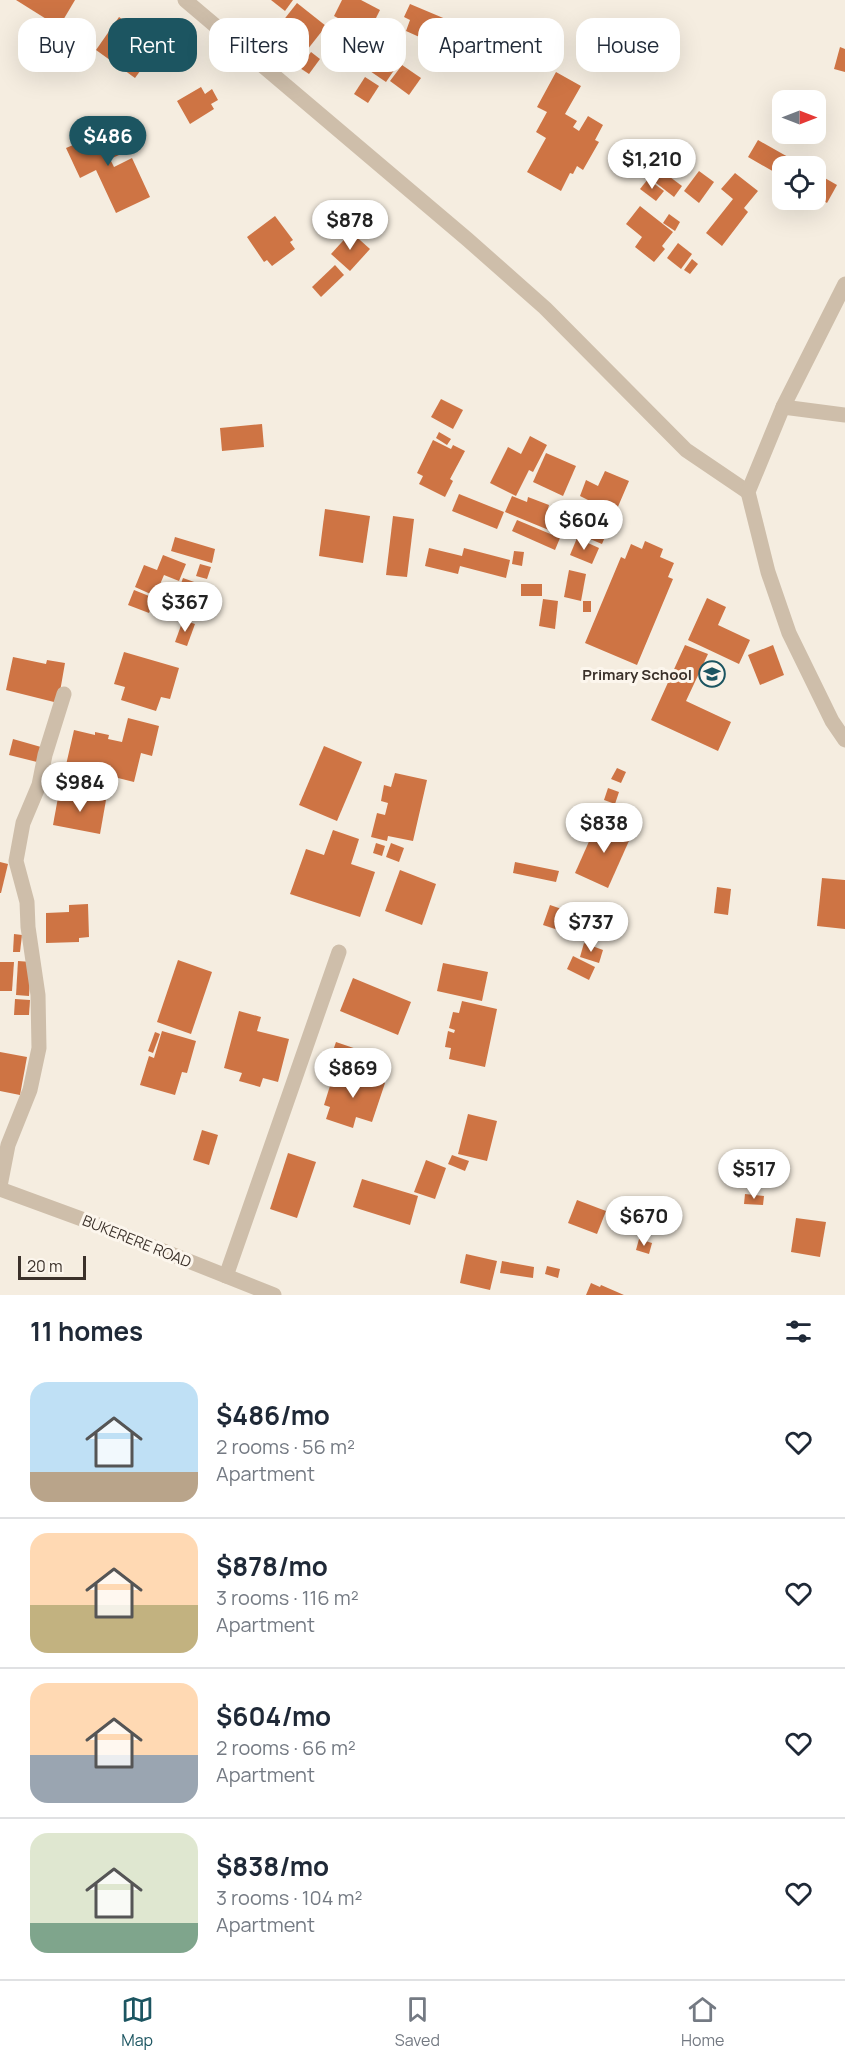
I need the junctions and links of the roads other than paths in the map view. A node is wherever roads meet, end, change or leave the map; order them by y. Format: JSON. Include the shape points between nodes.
{"nodes":[{"id":1,"x":185,"y":0,"type":"edge"},
{"id":2,"x":845,"y":284,"type":"edge"},
{"id":3,"x":783,"y":407,"type":"junction"},
{"id":4,"x":845,"y":415,"type":"edge"},
{"id":5,"x":748,"y":492,"type":"junction"},
{"id":6,"x":64,"y":694,"type":"dead end"},
{"id":7,"x":845,"y":740,"type":"edge"},
{"id":8,"x":339,"y":952,"type":"dead end"},
{"id":9,"x":0,"y":1187,"type":"edge"},
{"id":10,"x":226,"y":1276,"type":"junction"},
{"id":11,"x":274,"y":1295,"type":"edge"}],
"edges":[{"from":1,"to":5,"type":"street","via":[[545,308],[686,450]]},
{"from":2,"to":3,"type":"street"},
{"from":3,"to":4,"type":"street"},
{"from":3,"to":5,"type":"street"},
{"from":5,"to":7,"type":"street","via":[[768,572],[789,633]]},
{"from":6,"to":9,"type":"street","via":[[39,785],[23,823],[16,861],[27,902],[38,995],[39,1048],[30,1090],[8,1145]]},
{"from":8,"to":10,"type":"street"},
{"from":9,"to":10,"type":"street","name":"BUKERERE ROAD"},
{"from":10,"to":11,"type":"street","name":"BUKERERE ROAD"}]}
